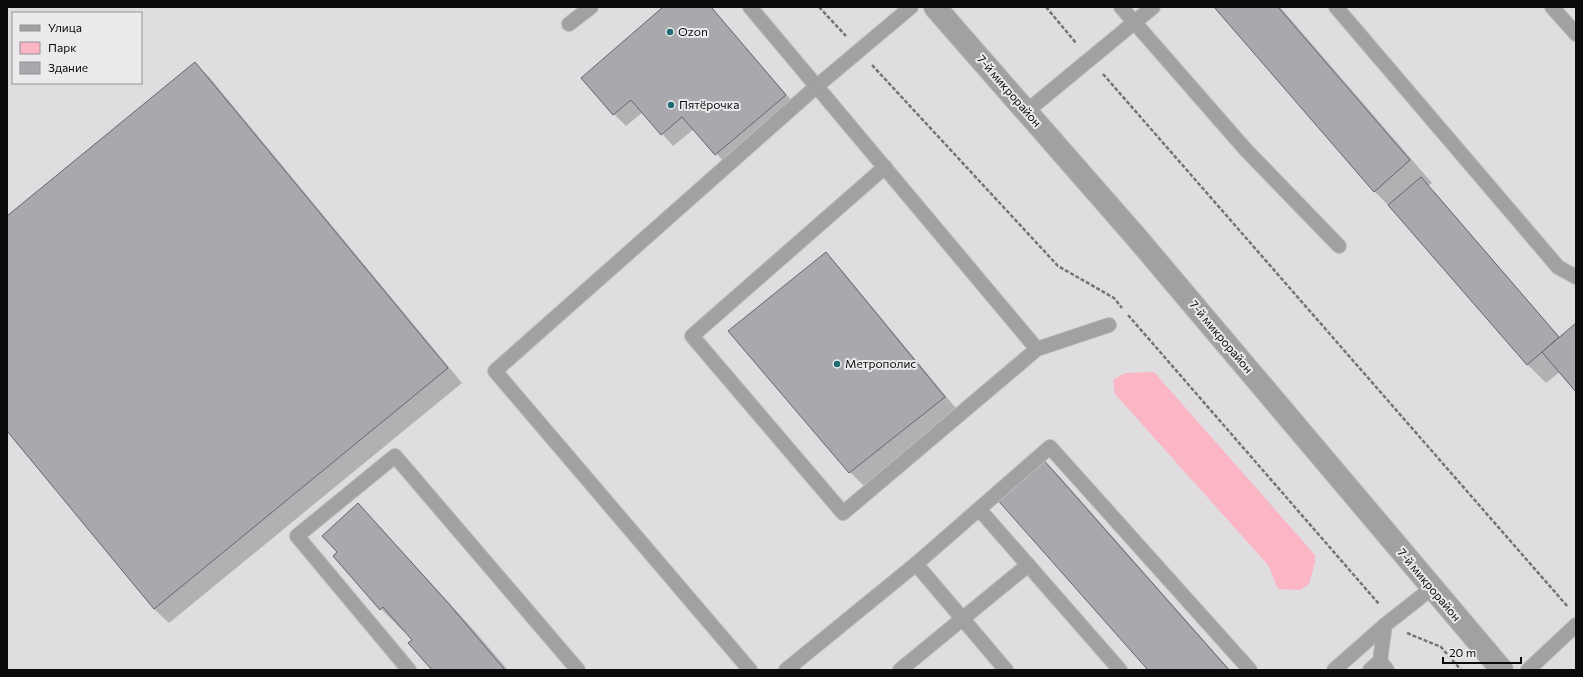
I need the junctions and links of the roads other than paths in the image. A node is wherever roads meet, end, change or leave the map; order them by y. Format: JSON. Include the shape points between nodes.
{"nodes":[{"id":1,"x":591,"y":7,"type":"edge"},
{"id":2,"x":750,"y":7,"type":"edge"},
{"id":3,"x":911,"y":7,"type":"edge"},
{"id":4,"x":935,"y":7,"type":"edge"},
{"id":5,"x":1121,"y":7,"type":"edge"},
{"id":6,"x":1153,"y":7,"type":"edge"},
{"id":7,"x":1336,"y":7,"type":"edge"},
{"id":8,"x":1552,"y":7,"type":"edge"},
{"id":9,"x":1134,"y":23,"type":"junction"},
{"id":10,"x":569,"y":24,"type":"dead end"},
{"id":11,"x":1576,"y":34,"type":"edge"},
{"id":12,"x":817,"y":86,"type":"junction"},
{"id":13,"x":1027,"y":111,"type":"junction"},
{"id":14,"x":885,"y":167,"type":"junction"},
{"id":15,"x":1338,"y":246,"type":"dead end"},
{"id":16,"x":1576,"y":277,"type":"edge"},
{"id":17,"x":1109,"y":325,"type":"dead end"},
{"id":18,"x":1037,"y":349,"type":"junction"},
{"id":19,"x":979,"y":509,"type":"junction"},
{"id":20,"x":916,"y":564,"type":"junction"},
{"id":21,"x":1028,"y":564,"type":"junction"},
{"id":22,"x":1432,"y":588,"type":"junction"},
{"id":23,"x":962,"y":619,"type":"junction"},
{"id":24,"x":1385,"y":625,"type":"junction"},
{"id":25,"x":1576,"y":625,"type":"edge"},
{"id":26,"x":1379,"y":667,"type":"edge"},
{"id":27,"x":409,"y":670,"type":"edge"},
{"id":28,"x":578,"y":670,"type":"edge"},
{"id":29,"x":750,"y":670,"type":"edge"},
{"id":30,"x":786,"y":670,"type":"edge"},
{"id":31,"x":900,"y":670,"type":"edge"},
{"id":32,"x":1006,"y":670,"type":"edge"},
{"id":33,"x":1120,"y":670,"type":"edge"},
{"id":34,"x":1250,"y":670,"type":"edge"},
{"id":35,"x":1334,"y":670,"type":"edge"},
{"id":36,"x":1502,"y":670,"type":"edge"},
{"id":37,"x":1528,"y":670,"type":"edge"}],
"edges":[{"from":1,"to":10,"type":"lane"},
{"from":2,"to":12,"type":"lane"},
{"from":3,"to":12,"type":"lane"},
{"from":4,"to":13,"type":"street","name":"7-й микрорайон"},
{"from":5,"to":9,"type":"lane"},
{"from":6,"to":9,"type":"lane"},
{"from":7,"to":16,"type":"lane","via":[[1558,266]]},
{"from":8,"to":11,"type":"lane"},
{"from":9,"to":13,"type":"lane"},
{"from":9,"to":15,"type":"lane","via":[[1246,150]]},
{"from":12,"to":14,"type":"lane"},
{"from":12,"to":29,"type":"lane","via":[[496,371]]},
{"from":13,"to":22,"type":"street","name":"7-й микрорайон"},
{"from":14,"to":18,"type":"lane"},
{"from":14,"to":18,"type":"lane","via":[[692,336],[843,513]]},
{"from":17,"to":18,"type":"lane"},
{"from":19,"to":20,"type":"lane"},
{"from":19,"to":21,"type":"lane"},
{"from":19,"to":34,"type":"lane","via":[[1050,447]]},
{"from":20,"to":23,"type":"lane"},
{"from":20,"to":30,"type":"lane"},
{"from":21,"to":23,"type":"lane"},
{"from":21,"to":33,"type":"lane"},
{"from":22,"to":24,"type":"lane"},
{"from":22,"to":36,"type":"street","name":"7-й микрорайон"},
{"from":23,"to":31,"type":"lane"},
{"from":23,"to":32,"type":"lane"},
{"from":24,"to":26,"type":"lane"},
{"from":24,"to":35,"type":"lane"},
{"from":25,"to":37,"type":"lane"},
{"from":27,"to":28,"type":"lane","via":[[298,536],[395,456]]}]}
